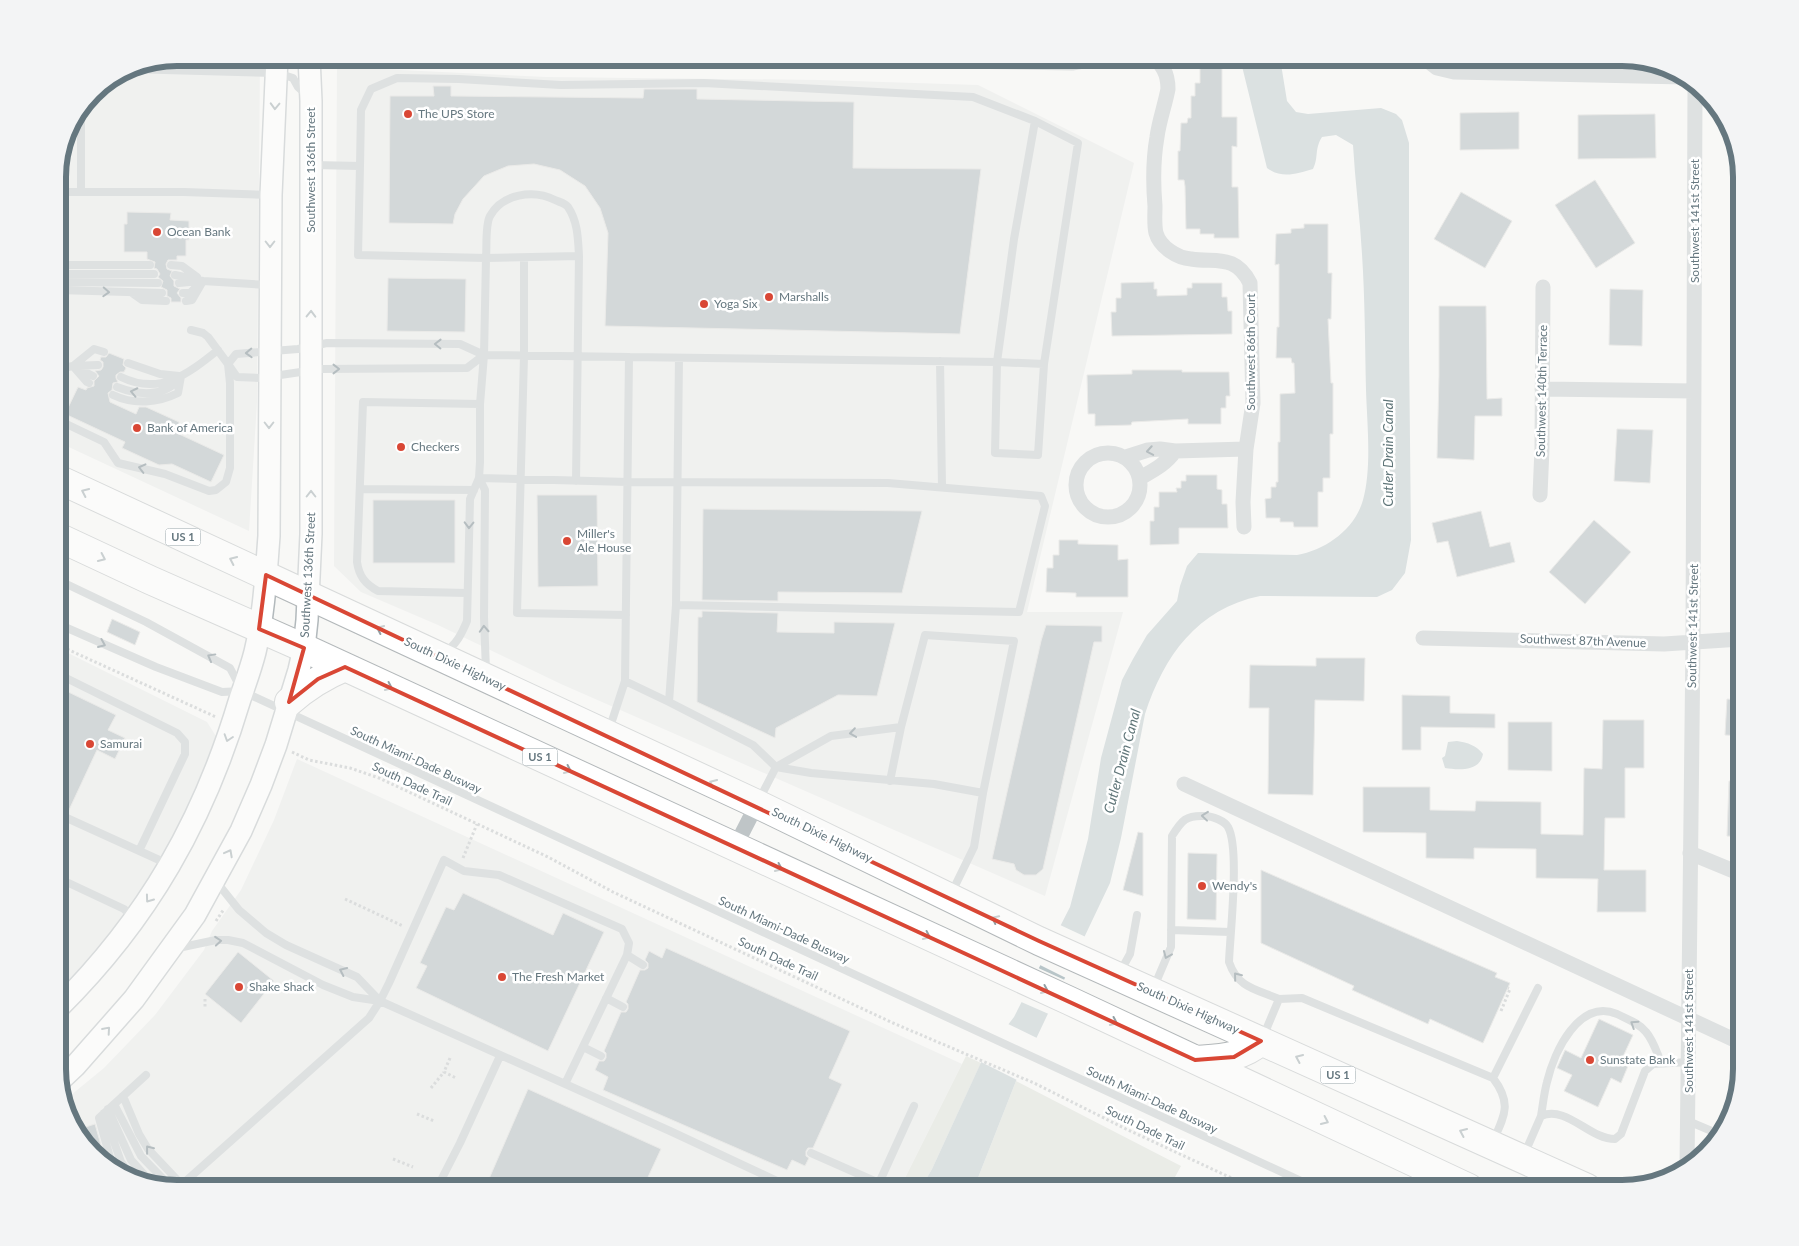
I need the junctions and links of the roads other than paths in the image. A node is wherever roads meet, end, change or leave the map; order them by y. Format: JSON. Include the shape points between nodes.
{"nodes":[{"id":1,"x":240,"y":66,"type":"edge"},
{"id":2,"x":277,"y":66,"type":"edge"},
{"id":3,"x":278,"y":66,"type":"edge"},
{"id":4,"x":309,"y":66,"type":"edge"},
{"id":5,"x":1161,"y":66,"type":"edge"},
{"id":6,"x":1434,"y":66,"type":"edge"},
{"id":7,"x":157,"y":68,"type":"edge"},
{"id":8,"x":1668,"y":77,"type":"edge"},
{"id":9,"x":1696,"y":95,"type":"edge"},
{"id":10,"x":311,"y":98,"type":"junction"},
{"id":11,"x":1035,"y":121,"type":"junction"},
{"id":12,"x":81,"y":123,"type":"edge"},
{"id":13,"x":311,"y":165,"type":"junction"},
{"id":14,"x":360,"y":166,"type":"junction"},
{"id":15,"x":66,"y":192,"type":"edge"},
{"id":16,"x":81,"y":192,"type":"junction"},
{"id":17,"x":271,"y":195,"type":"junction"},
{"id":18,"x":579,"y":256,"type":"junction"},
{"id":19,"x":486,"y":258,"type":"junction"},
{"id":20,"x":524,"y":258,"type":"junction"},
{"id":21,"x":66,"y":265,"type":"edge"},
{"id":22,"x":150,"y":265,"type":"dead end"},
{"id":23,"x":171,"y":265,"type":"dead end"},
{"id":24,"x":66,"y":274,"type":"edge"},
{"id":25,"x":154,"y":274,"type":"dead end"},
{"id":26,"x":175,"y":274,"type":"dead end"},
{"id":27,"x":203,"y":281,"type":"junction"},
{"id":28,"x":66,"y":282,"type":"edge"},
{"id":29,"x":179,"y":283,"type":"dead end"},
{"id":30,"x":158,"y":284,"type":"dead end"},
{"id":31,"x":270,"y":285,"type":"junction"},
{"id":32,"x":1543,"y":287,"type":"dead end"},
{"id":33,"x":66,"y":290,"type":"edge"},
{"id":34,"x":164,"y":297,"type":"dead end"},
{"id":35,"x":185,"y":297,"type":"dead end"},
{"id":36,"x":191,"y":330,"type":"dead end"},
{"id":37,"x":310,"y":346,"type":"junction"},
{"id":38,"x":218,"y":350,"type":"junction"},
{"id":39,"x":104,"y":352,"type":"dead end"},
{"id":40,"x":270,"y":352,"type":"junction"},
{"id":41,"x":484,"y":355,"type":"junction"},
{"id":42,"x":524,"y":356,"type":"junction"},
{"id":43,"x":578,"y":357,"type":"junction"},
{"id":44,"x":629,"y":357,"type":"junction"},
{"id":45,"x":678,"y":358,"type":"junction"},
{"id":46,"x":940,"y":361,"type":"junction"},
{"id":47,"x":997,"y":362,"type":"junction"},
{"id":48,"x":128,"y":363,"type":"dead end"},
{"id":49,"x":228,"y":364,"type":"junction"},
{"id":50,"x":1044,"y":364,"type":"junction"},
{"id":51,"x":74,"y":366,"type":"junction"},
{"id":52,"x":98,"y":366,"type":"dead end"},
{"id":53,"x":66,"y":368,"type":"edge"},
{"id":54,"x":310,"y":371,"type":"junction"},
{"id":55,"x":181,"y":376,"type":"junction"},
{"id":56,"x":270,"y":376,"type":"junction"},
{"id":57,"x":122,"y":377,"type":"dead end"},
{"id":58,"x":91,"y":380,"type":"dead end"},
{"id":59,"x":1542,"y":389,"type":"junction"},
{"id":60,"x":115,"y":391,"type":"dead end"},
{"id":61,"x":1694,"y":391,"type":"junction"},
{"id":62,"x":480,"y":404,"type":"junction"},
{"id":63,"x":66,"y":424,"type":"edge"},
{"id":64,"x":1246,"y":449,"type":"junction"},
{"id":65,"x":1175,"y":451,"type":"junction"},
{"id":66,"x":1126,"y":457,"type":"junction"},
{"id":67,"x":479,"y":478,"type":"junction"},
{"id":68,"x":1140,"y":478,"type":"junction"},
{"id":69,"x":520,"y":479,"type":"junction"},
{"id":70,"x":576,"y":481,"type":"junction"},
{"id":71,"x":628,"y":482,"type":"junction"},
{"id":72,"x":66,"y":483,"type":"edge"},
{"id":73,"x":677,"y":483,"type":"junction"},
{"id":74,"x":942,"y":487,"type":"junction"},
{"id":75,"x":360,"y":489,"type":"junction"},
{"id":76,"x":474,"y":490,"type":"junction"},
{"id":77,"x":1540,"y":495,"type":"dead end"},
{"id":78,"x":1244,"y":527,"type":"dead end"},
{"id":79,"x":66,"y":541,"type":"edge"},
{"id":80,"x":266,"y":575,"type":"junction"},
{"id":81,"x":66,"y":584,"type":"edge"},
{"id":82,"x":467,"y":593,"type":"junction"},
{"id":83,"x":309,"y":596,"type":"junction"},
{"id":84,"x":676,"y":605,"type":"junction"},
{"id":85,"x":626,"y":615,"type":"junction"},
{"id":86,"x":66,"y":628,"type":"edge"},
{"id":87,"x":259,"y":629,"type":"junction"},
{"id":88,"x":1423,"y":638,"type":"dead end"},
{"id":89,"x":1733,"y":639,"type":"edge"},
{"id":90,"x":1693,"y":642,"type":"junction"},
{"id":91,"x":304,"y":648,"type":"junction"},
{"id":92,"x":437,"y":655,"type":"junction"},
{"id":93,"x":345,"y":667,"type":"junction"},
{"id":94,"x":66,"y":678,"type":"edge"},
{"id":95,"x":487,"y":678,"type":"junction"},
{"id":96,"x":626,"y":681,"type":"junction"},
{"id":97,"x":242,"y":692,"type":"junction"},
{"id":98,"x":669,"y":702,"type":"junction"},
{"id":99,"x":288,"y":707,"type":"junction"},
{"id":100,"x":901,"y":727,"type":"junction"},
{"id":101,"x":607,"y":734,"type":"junction"},
{"id":102,"x":776,"y":767,"type":"junction"},
{"id":103,"x":890,"y":781,"type":"junction"},
{"id":104,"x":1184,"y":784,"type":"dead end"},
{"id":105,"x":982,"y":793,"type":"junction"},
{"id":106,"x":757,"y":804,"type":"junction"},
{"id":107,"x":1239,"y":810,"type":"junction"},
{"id":108,"x":66,"y":818,"type":"edge"},
{"id":109,"x":1227,"y":825,"type":"junction"},
{"id":110,"x":735,"y":848,"type":"junction"},
{"id":111,"x":139,"y":851,"type":"junction"},
{"id":112,"x":1690,"y":852,"type":"junction"},
{"id":113,"x":170,"y":865,"type":"junction"},
{"id":114,"x":1733,"y":870,"type":"edge"},
{"id":115,"x":215,"y":880,"type":"junction"},
{"id":116,"x":66,"y":882,"type":"edge"},
{"id":117,"x":950,"y":897,"type":"junction"},
{"id":118,"x":1136,"y":915,"type":"dead end"},
{"id":119,"x":135,"y":918,"type":"junction"},
{"id":120,"x":1171,"y":930,"type":"junction"},
{"id":121,"x":1230,"y":932,"type":"junction"},
{"id":122,"x":171,"y":950,"type":"junction"},
{"id":123,"x":627,"y":955,"type":"junction"},
{"id":124,"x":643,"y":965,"type":"dead end"},
{"id":125,"x":1118,"y":976,"type":"junction"},
{"id":126,"x":1538,"y":988,"type":"dead end"},
{"id":127,"x":1152,"y":991,"type":"junction"},
{"id":128,"x":606,"y":998,"type":"junction"},
{"id":129,"x":1279,"y":999,"type":"junction"},
{"id":130,"x":66,"y":1000,"type":"edge"},
{"id":131,"x":380,"y":1001,"type":"junction"},
{"id":132,"x":623,"y":1007,"type":"dead end"},
{"id":133,"x":1689,"y":1019,"type":"junction"},
{"id":134,"x":1733,"y":1039,"type":"edge"},
{"id":135,"x":1261,"y":1041,"type":"junction"},
{"id":136,"x":583,"y":1047,"type":"junction"},
{"id":137,"x":500,"y":1056,"type":"junction"},
{"id":138,"x":601,"y":1056,"type":"dead end"},
{"id":139,"x":1195,"y":1060,"type":"junction"},
{"id":140,"x":1661,"y":1062,"type":"junction"},
{"id":141,"x":1689,"y":1062,"type":"junction"},
{"id":142,"x":66,"y":1074,"type":"edge"},
{"id":143,"x":146,"y":1075,"type":"dead end"},
{"id":144,"x":1493,"y":1078,"type":"junction"},
{"id":145,"x":566,"y":1084,"type":"junction"},
{"id":146,"x":123,"y":1096,"type":"junction"},
{"id":147,"x":914,"y":1106,"type":"dead end"},
{"id":148,"x":109,"y":1109,"type":"junction"},
{"id":149,"x":1541,"y":1116,"type":"junction"},
{"id":150,"x":1688,"y":1121,"type":"junction"},
{"id":151,"x":1713,"y":1132,"type":"edge"},
{"id":152,"x":1492,"y":1145,"type":"junction"},
{"id":153,"x":811,"y":1153,"type":"dead end"},
{"id":154,"x":110,"y":1156,"type":"edge"},
{"id":155,"x":1687,"y":1158,"type":"edge"},
{"id":156,"x":1522,"y":1159,"type":"junction"},
{"id":157,"x":124,"y":1165,"type":"edge"},
{"id":158,"x":144,"y":1175,"type":"edge"},
{"id":159,"x":163,"y":1179,"type":"edge"},
{"id":160,"x":174,"y":1180,"type":"edge"},
{"id":161,"x":188,"y":1180,"type":"edge"},
{"id":162,"x":441,"y":1180,"type":"edge"},
{"id":163,"x":775,"y":1180,"type":"edge"},
{"id":164,"x":865,"y":1180,"type":"edge"},
{"id":165,"x":880,"y":1180,"type":"edge"},
{"id":166,"x":1299,"y":1180,"type":"edge"},
{"id":167,"x":1452,"y":1180,"type":"edge"},
{"id":168,"x":1569,"y":1180,"type":"edge"}],
"edges":[{"from":1,"to":7,"type":"lane"},
{"from":2,"to":17,"type":"street","one_way":true},
{"from":3,"to":10,"type":"lane"},
{"from":4,"to":10,"type":"street","name":"Southwest 136th Street"},
{"from":5,"to":64,"type":"street","name":"Southwest 86th Court","via":[[1168,79],[1155,150],[1156,233],[1169,250],[1185,258],[1232,263],[1250,283],[1253,403]]},
{"from":6,"to":8,"type":"street","via":[[1454,72]]},
{"from":9,"to":61,"type":"street","name":"Southwest 141st Street"},
{"from":10,"to":13,"type":"street","name":"Southwest 136th Street"},
{"from":11,"to":14,"type":"lane","via":[[973,97],[704,83],[561,85],[397,78],[371,89],[361,110]]},
{"from":11,"to":47,"type":"lane","via":[[1014,238]]},
{"from":11,"to":50,"type":"lane","via":[[1078,143]]},
{"from":12,"to":16,"type":"lane"},
{"from":13,"to":14,"type":"lane"},
{"from":37,"to":13,"type":"street","name":"Southwest 136th Street","one_way":true},
{"from":14,"to":19,"type":"lane","via":[[358,255]]},
{"from":15,"to":16,"type":"lane"},
{"from":16,"to":17,"type":"lane"},
{"from":17,"to":31,"type":"street","one_way":true},
{"from":18,"to":19,"type":"lane","via":[[577,227],[567,206],[548,196],[527,194],[497,204],[488,218]]},
{"from":18,"to":20,"type":"lane"},
{"from":18,"to":43,"type":"lane"},
{"from":19,"to":20,"type":"lane"},
{"from":19,"to":41,"type":"lane"},
{"from":20,"to":42,"type":"lane"},
{"from":21,"to":22,"type":"lane"},
{"from":23,"to":27,"type":"lane","via":[[182,266]]},
{"from":24,"to":25,"type":"lane"},
{"from":26,"to":27,"type":"lane"},
{"from":27,"to":29,"type":"lane"},
{"from":27,"to":31,"type":"lane"},
{"from":27,"to":35,"type":"lane","via":[[192,300]]},
{"from":28,"to":30,"type":"lane"},
{"from":31,"to":40,"type":"street"},
{"from":32,"to":59,"type":"street","name":"Southwest 140th Terrace"},
{"from":33,"to":34,"type":"lane","one_way":true},
{"from":36,"to":38,"type":"lane","via":[[203,333]]},
{"from":37,"to":40,"type":"lane"},
{"from":41,"to":37,"type":"lane","one_way":true,"via":[[460,344],[327,343]]},
{"from":37,"to":54,"type":"street","name":"Southwest 136th Street"},
{"from":38,"to":49,"type":"lane"},
{"from":38,"to":55,"type":"lane"},
{"from":39,"to":51,"type":"lane","via":[[94,349]]},
{"from":40,"to":49,"type":"lane","one_way":true,"via":[[236,354]]},
{"from":40,"to":56,"type":"street"},
{"from":41,"to":42,"type":"lane"},
{"from":54,"to":41,"type":"lane","one_way":true,"via":[[467,368]]},
{"from":41,"to":62,"type":"lane"},
{"from":42,"to":43,"type":"lane"},
{"from":42,"to":69,"type":"lane"},
{"from":43,"to":44,"type":"lane"},
{"from":43,"to":70,"type":"lane"},
{"from":44,"to":45,"type":"lane"},
{"from":44,"to":71,"type":"lane"},
{"from":45,"to":46,"type":"lane"},
{"from":45,"to":73,"type":"lane"},
{"from":46,"to":47,"type":"lane"},
{"from":46,"to":74,"type":"lane"},
{"from":47,"to":50,"type":"lane"},
{"from":47,"to":50,"type":"lane","via":[[995,454],[1038,455]]},
{"from":48,"to":55,"type":"lane","via":[[160,374]]},
{"from":49,"to":56,"type":"lane","via":[[237,377]]},
{"from":49,"to":63,"type":"lane","one_way":true,"via":[[230,468],[226,482],[216,490],[209,491],[165,474],[118,462],[104,442]]},
{"from":51,"to":52,"type":"lane"},
{"from":51,"to":53,"type":"lane"},
{"from":51,"to":58,"type":"lane","via":[[87,382]]},
{"from":54,"to":56,"type":"lane"},
{"from":83,"to":54,"type":"street","name":"Southwest 136th Street","one_way":true},
{"from":55,"to":57,"type":"lane","via":[[149,385],[136,384]]},
{"from":55,"to":60,"type":"lane","one_way":true,"via":[[174,386],[165,390],[147,394]]},
{"from":56,"to":80,"type":"street","one_way":true},
{"from":59,"to":61,"type":"street"},
{"from":59,"to":77,"type":"street","name":"Southwest 140th Terrace"},
{"from":61,"to":90,"type":"street","name":"Southwest 141st Street"},
{"from":62,"to":67,"type":"lane"},
{"from":62,"to":75,"type":"lane","via":[[363,402]]},
{"from":64,"to":65,"type":"street"},
{"from":64,"to":78,"type":"street","name":"Southwest 86th Court"},
{"from":65,"to":66,"type":"street","one_way":true,"via":[[1148,450]]},
{"from":65,"to":68,"type":"street","via":[[1169,460]]},
{"from":66,"to":68,"type":"street"},
{"from":66,"to":68,"type":"street","via":[[1104,452],[1085,462],[1078,471],[1076,482],[1082,504],[1099,516],[1121,515],[1137,500]]},
{"from":67,"to":69,"type":"lane"},
{"from":67,"to":76,"type":"lane"},
{"from":95,"to":67,"type":"lane","one_way":true,"via":[[485,490]]},
{"from":69,"to":70,"type":"lane"},
{"from":69,"to":85,"type":"lane","via":[[517,613]]},
{"from":70,"to":71,"type":"lane"},
{"from":71,"to":73,"type":"lane"},
{"from":71,"to":85,"type":"lane"},
{"from":80,"to":72,"type":"highway","name":"South Dixie Highway","number":"US 1","one_way":true},
{"from":73,"to":74,"type":"lane","via":[[888,483]]},
{"from":73,"to":84,"type":"lane"},
{"from":74,"to":84,"type":"lane","via":[[1041,496],[1045,506],[1019,612]]},
{"from":75,"to":76,"type":"lane"},
{"from":75,"to":82,"type":"lane","via":[[357,562],[362,578],[370,586],[378,591]]},
{"from":76,"to":82,"type":"lane","one_way":true,"via":[[470,499]]},
{"from":79,"to":87,"type":"highway","number":"US 1","one_way":true},
{"from":80,"to":83,"type":"highway","name":"South Dixie Highway","number":"US 1"},
{"from":80,"to":87,"type":"street"},
{"from":97,"to":81,"type":"lane","one_way":true,"via":[[230,668],[146,622]]},
{"from":82,"to":92,"type":"lane","via":[[467,621],[461,635],[450,649]]},
{"from":83,"to":91,"type":"street","name":"Southwest 136th Street"},
{"from":92,"to":83,"type":"highway","name":"South Dixie Highway","number":"US 1","one_way":true},
{"from":84,"to":98,"type":"lane"},
{"from":85,"to":96,"type":"lane"},
{"from":86,"to":97,"type":"lane","name":"South Miami-Dade Busway","one_way":true,"via":[[222,692]]},
{"from":87,"to":91,"type":"highway","number":"US 1"},
{"from":87,"to":97,"type":"street"},
{"from":88,"to":90,"type":"street","name":"Southwest 87th Avenue"},
{"from":89,"to":90,"type":"street","name":"Southwest 87th Avenue"},
{"from":90,"to":112,"type":"street","name":"Southwest 141st Street"},
{"from":91,"to":93,"type":"highway","number":"US 1"},
{"from":91,"to":99,"type":"street","name":"Southwest 136th Street"},
{"from":92,"to":95,"type":"highway","name":"South Dixie Highway","number":"US 1"},
{"from":93,"to":99,"type":"highway","via":[[304,688]]},
{"from":93,"to":110,"type":"highway","number":"US 1","one_way":true},
{"from":94,"to":111,"type":"lane","via":[[178,733],[185,742],[185,754]]},
{"from":95,"to":101,"type":"highway","name":"South Dixie Highway","number":"US 1"},
{"from":96,"to":98,"type":"lane"},
{"from":96,"to":101,"type":"lane"},
{"from":97,"to":99,"type":"lane","name":"South Miami-Dade Busway"},
{"from":97,"to":113,"type":"street","one_way":true,"via":[[215,775]]},
{"from":98,"to":102,"type":"lane","via":[[753,745]]},
{"from":115,"to":99,"type":"street","name":"Southwest 136th Street","one_way":true,"via":[[261,785]]},
{"from":99,"to":166,"type":"lane","name":"South Miami-Dade Busway"},
{"from":100,"to":102,"type":"lane","one_way":true,"via":[[831,736]]},
{"from":100,"to":103,"type":"lane"},
{"from":100,"to":105,"type":"lane","via":[[925,635],[1014,641]]},
{"from":106,"to":101,"type":"highway","name":"South Dixie Highway","number":"US 1","one_way":true},
{"from":102,"to":103,"type":"lane"},
{"from":102,"to":106,"type":"lane"},
{"from":103,"to":105,"type":"lane","via":[[934,784]]},
{"from":104,"to":107,"type":"street"},
{"from":105,"to":117,"type":"lane","via":[[974,847]]},
{"from":106,"to":110,"type":"street"},
{"from":106,"to":117,"type":"highway","name":"South Dixie Highway","number":"US 1"},
{"from":107,"to":109,"type":"lane"},
{"from":107,"to":133,"type":"street"},
{"from":108,"to":111,"type":"lane"},
{"from":109,"to":120,"type":"lane","one_way":true,"via":[[1210,816],[1194,815],[1181,821],[1172,836]]},
{"from":109,"to":121,"type":"lane","via":[[1233,838]]},
{"from":110,"to":139,"type":"highway","number":"US 1","one_way":true},
{"from":111,"to":113,"type":"lane"},
{"from":112,"to":114,"type":"street"},
{"from":112,"to":133,"type":"street","name":"Southwest 141st Street"},
{"from":113,"to":119,"type":"street","one_way":true},
{"from":115,"to":122,"type":"street","name":"Southwest 136th Street"},
{"from":131,"to":115,"type":"lane","one_way":true,"via":[[357,977],[266,933],[239,910]]},
{"from":116,"to":119,"type":"lane","via":[[124,909]]},
{"from":125,"to":117,"type":"highway","name":"South Dixie Highway","number":"US 1","one_way":true},
{"from":118,"to":125,"type":"lane","via":[[1130,954]]},
{"from":119,"to":130,"type":"street"},
{"from":120,"to":121,"type":"lane"},
{"from":120,"to":127,"type":"lane","one_way":true,"via":[[1171,946]]},
{"from":129,"to":121,"type":"lane","one_way":true,"via":[[1245,985],[1233,974],[1228,962]]},
{"from":122,"to":131,"type":"lane","one_way":true,"via":[[216,940],[243,943],[353,998]]},
{"from":142,"to":122,"type":"street","name":"Southwest 136th Street","one_way":true,"via":[[134,999]]},
{"from":123,"to":124,"type":"lane"},
{"from":123,"to":128,"type":"lane"},
{"from":123,"to":131,"type":"lane","via":[[629,943],[622,929],[508,878],[464,871],[444,860]]},
{"from":125,"to":127,"type":"highway","name":"South Dixie Highway","number":"US 1"},
{"from":126,"to":144,"type":"lane"},
{"from":127,"to":135,"type":"highway","name":"South Dixie Highway","number":"US 1"},
{"from":128,"to":132,"type":"lane"},
{"from":128,"to":136,"type":"lane"},
{"from":129,"to":135,"type":"lane"},
{"from":129,"to":144,"type":"lane","via":[[1302,998]]},
{"from":131,"to":137,"type":"lane"},
{"from":131,"to":161,"type":"lane","via":[[369,1018]]},
{"from":133,"to":134,"type":"street"},
{"from":133,"to":141,"type":"street","name":"Southwest 141st Street"},
{"from":135,"to":139,"type":"highway","via":[[1250,1050],[1234,1056]]},
{"from":152,"to":135,"type":"highway","name":"South Dixie Highway","number":"US 1","one_way":true},
{"from":136,"to":138,"type":"lane"},
{"from":136,"to":145,"type":"lane"},
{"from":137,"to":145,"type":"lane"},
{"from":137,"to":162,"type":"lane"},
{"from":139,"to":167,"type":"highway","number":"US 1","one_way":true},
{"from":140,"to":141,"type":"lane"},
{"from":140,"to":149,"type":"lane","via":[[1646,1071],[1621,1134],[1614,1140],[1606,1139],[1562,1115],[1549,1112]]},
{"from":140,"to":149,"type":"lane","one_way":true,"via":[[1646,1032],[1631,1021],[1600,1010],[1574,1025],[1560,1046],[1547,1080]]},
{"from":141,"to":150,"type":"street","name":"Southwest 141st Street"},
{"from":143,"to":146,"type":"lane"},
{"from":144,"to":152,"type":"lane","via":[[1505,1101],[1504,1119]]},
{"from":145,"to":163,"type":"lane"},
{"from":146,"to":148,"type":"lane"},
{"from":160,"to":146,"type":"lane","one_way":true,"via":[[148,1149]]},
{"from":147,"to":165,"type":"lane"},
{"from":148,"to":154,"type":"lane","via":[[99,1118]]},
{"from":148,"to":157,"type":"lane"},
{"from":148,"to":158,"type":"lane","via":[[131,1160]]},
{"from":148,"to":159,"type":"lane","via":[[141,1156]]},
{"from":149,"to":156,"type":"lane"},
{"from":150,"to":151,"type":"lane"},
{"from":150,"to":155,"type":"street","name":"Southwest 141st Street"},
{"from":152,"to":156,"type":"highway","name":"South Dixie Highway","number":"US 1"},
{"from":153,"to":164,"type":"lane"},
{"from":156,"to":168,"type":"highway","name":"South Dixie Highway","number":"US 1"}]}
